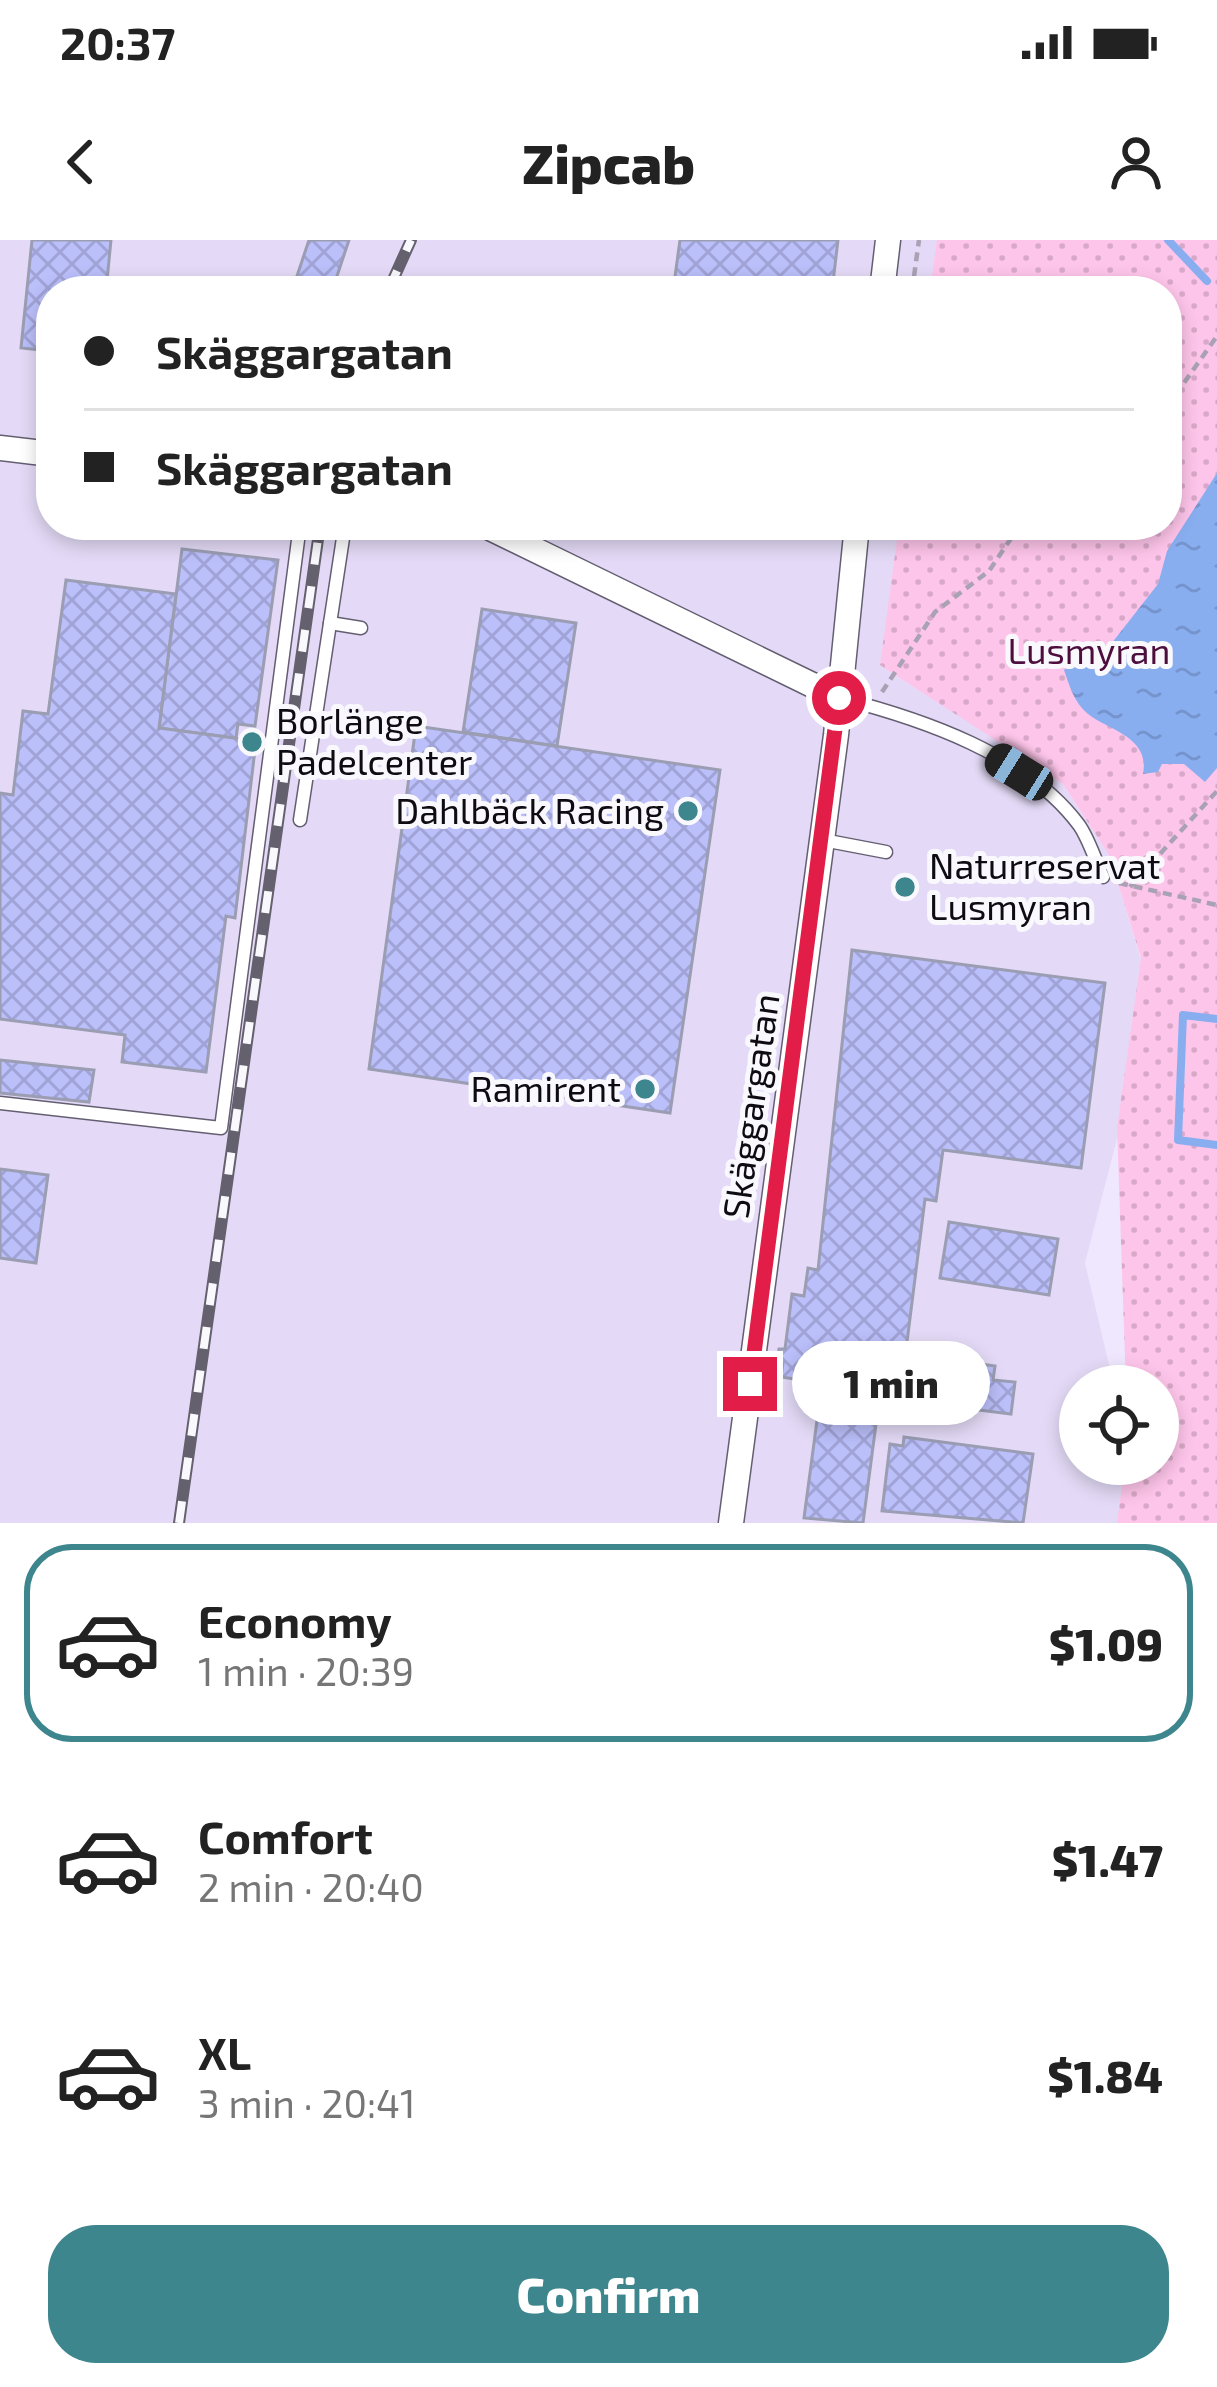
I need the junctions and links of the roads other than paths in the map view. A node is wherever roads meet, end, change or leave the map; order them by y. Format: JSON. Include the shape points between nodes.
{"nodes":[{"id":1,"x":888,"y":240,"type":"edge"},
{"id":2,"x":884,"y":276,"type":"edge"},
{"id":3,"x":0,"y":448,"type":"edge"},
{"id":4,"x":36,"y":452,"type":"edge"},
{"id":5,"x":298,"y":540,"type":"edge"},
{"id":6,"x":343,"y":540,"type":"edge"},
{"id":7,"x":515,"y":540,"type":"edge"},
{"id":8,"x":855,"y":540,"type":"edge"},
{"id":9,"x":330,"y":623,"type":"junction"},
{"id":10,"x":362,"y":628,"type":"dead end"},
{"id":11,"x":839,"y":698,"type":"junction"},
{"id":12,"x":300,"y":820,"type":"dead end"},
{"id":13,"x":823,"y":840,"type":"junction"},
{"id":14,"x":886,"y":853,"type":"dead end"},
{"id":15,"x":1103,"y":877,"type":"dead end"},
{"id":16,"x":0,"y":1103,"type":"edge"},
{"id":17,"x":731,"y":1523,"type":"edge"}],
"edges":[{"from":1,"to":2,"type":"street"},
{"from":3,"to":4,"type":"street"},
{"from":5,"to":16,"type":"lane","via":[[221,1128]]},
{"from":6,"to":9,"type":"lane"},
{"from":7,"to":11,"type":"street"},
{"from":8,"to":11,"type":"street","name":"Skäggargatan"},
{"from":9,"to":10,"type":"lane"},
{"from":9,"to":12,"type":"lane"},
{"from":11,"to":13,"type":"street","name":"Skäggargatan"},
{"from":11,"to":15,"type":"lane","via":[[921,722],[1040,786],[1080,826]]},
{"from":13,"to":14,"type":"lane"},
{"from":13,"to":17,"type":"street","name":"Skäggargatan"}]}
